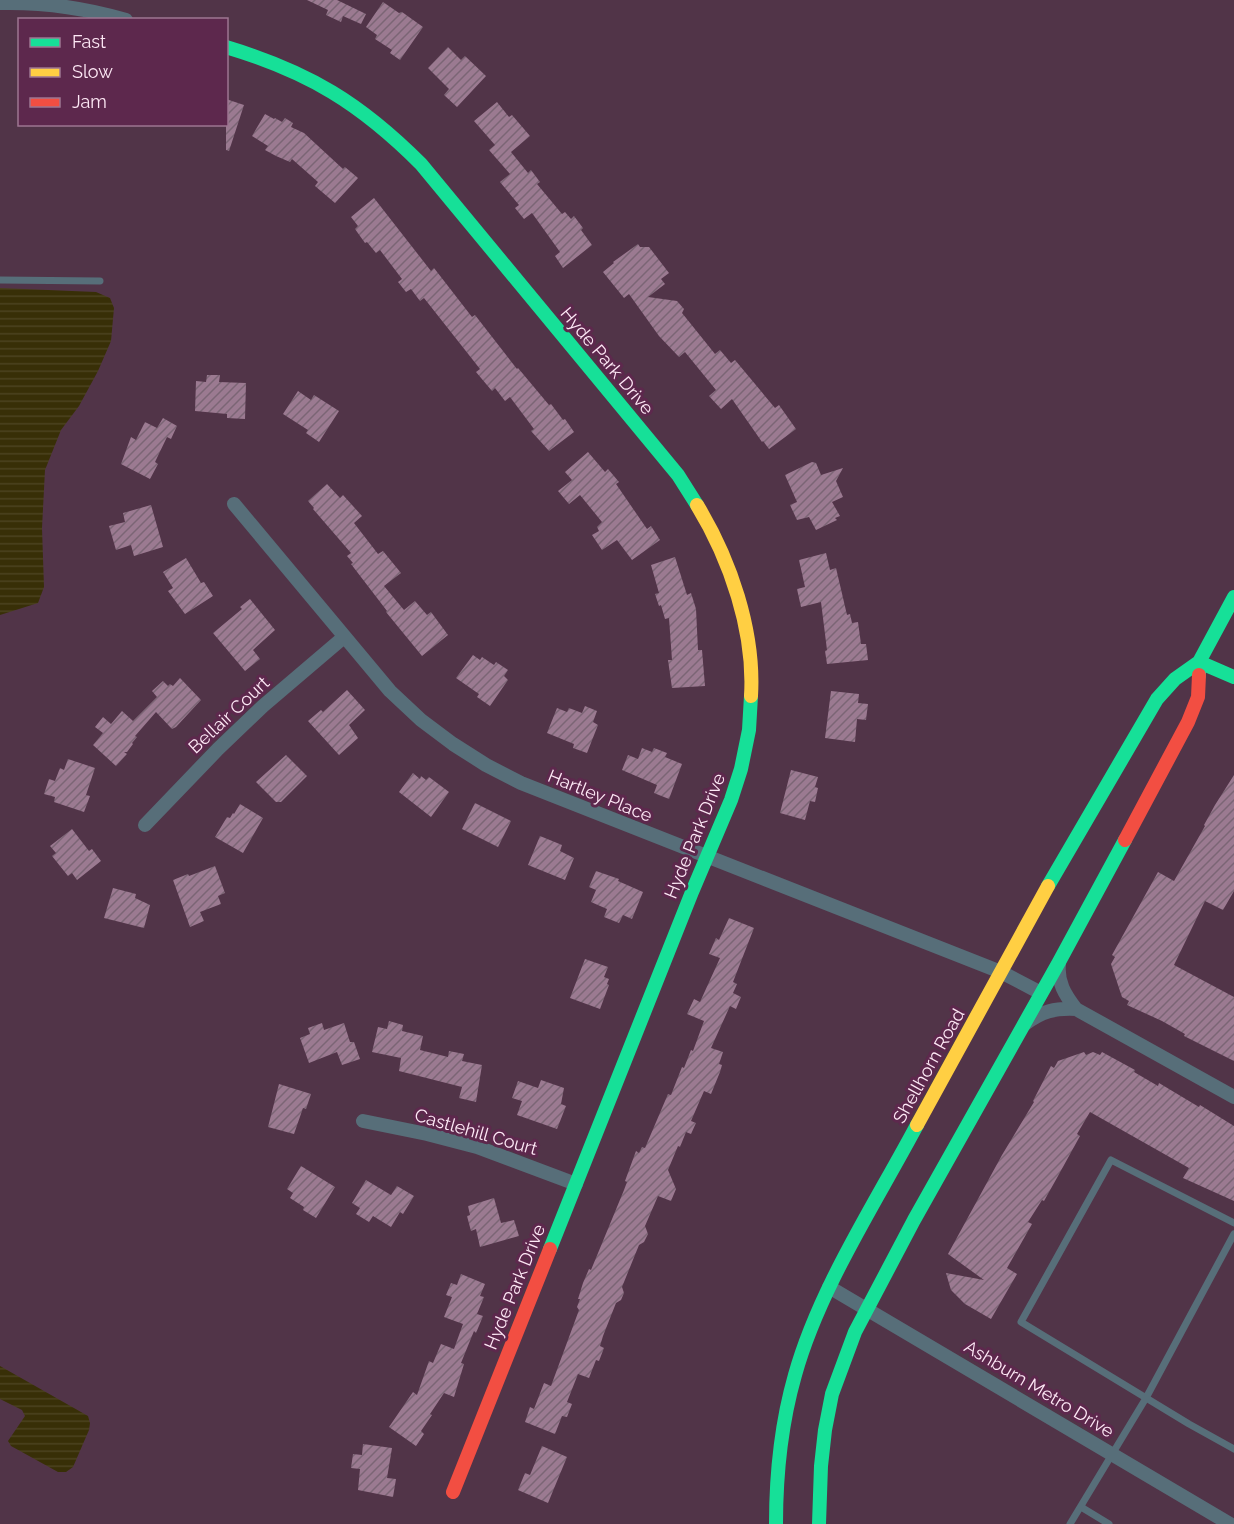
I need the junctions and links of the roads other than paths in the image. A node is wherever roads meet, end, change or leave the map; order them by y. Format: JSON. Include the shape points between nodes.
{"nodes":[{"id":1,"x":0,"y":3,"type":"edge"},
{"id":2,"x":117,"y":18,"type":"edge"},
{"id":3,"x":228,"y":48,"type":"edge"},
{"id":4,"x":0,"y":280,"type":"edge"},
{"id":5,"x":100,"y":281,"type":"dead end"},
{"id":6,"x":234,"y":504,"type":"dead end"},
{"id":7,"x":1234,"y":597,"type":"edge"},
{"id":8,"x":344,"y":638,"type":"junction"},
{"id":9,"x":1198,"y":662,"type":"junction"},
{"id":10,"x":1234,"y":678,"type":"edge"},
{"id":11,"x":145,"y":825,"type":"dead end"},
{"id":12,"x":707,"y":858,"type":"junction"},
{"id":13,"x":1059,"y":962,"type":"junction"},
{"id":14,"x":1001,"y":972,"type":"junction"},
{"id":15,"x":1041,"y":993,"type":"junction"},
{"id":16,"x":1076,"y":1009,"type":"junction"},
{"id":17,"x":1023,"y":1026,"type":"junction"},
{"id":18,"x":1234,"y":1097,"type":"edge"},
{"id":19,"x":363,"y":1121,"type":"dead end"},
{"id":20,"x":576,"y":1184,"type":"junction"},
{"id":21,"x":1234,"y":1223,"type":"edge"},
{"id":22,"x":1234,"y":1234,"type":"edge"},
{"id":23,"x":829,"y":1287,"type":"junction"},
{"id":24,"x":866,"y":1308,"type":"junction"},
{"id":25,"x":1146,"y":1398,"type":"junction"},
{"id":26,"x":1234,"y":1449,"type":"edge"},
{"id":27,"x":1112,"y":1453,"type":"junction"},
{"id":28,"x":453,"y":1492,"type":"dead end"},
{"id":29,"x":1081,"y":1507,"type":"junction"},
{"id":30,"x":776,"y":1524,"type":"edge"},
{"id":31,"x":819,"y":1524,"type":"edge"},
{"id":32,"x":1070,"y":1524,"type":"edge"},
{"id":33,"x":1109,"y":1524,"type":"edge"},
{"id":34,"x":1230,"y":1524,"type":"edge"}],
"edges":[{"from":1,"to":2,"type":"street","via":[[66,6]]},
{"from":3,"to":12,"type":"main road","name":"Hyde Park Drive","via":[[297,70],[364,110],[394,136],[678,475],[699,506],[733,579],[748,651],[750,688],[741,768]]},
{"from":4,"to":5,"type":"lane"},
{"from":6,"to":8,"type":"street","name":"Hartley Place"},
{"from":7,"to":9,"type":"main road","name":"Shellhorn Road"},
{"from":8,"to":11,"type":"street","name":"Bellair Court","via":[[263,706]]},
{"from":8,"to":12,"type":"street","name":"Hartley Place","via":[[421,720],[486,765],[521,783]]},
{"from":9,"to":10,"type":"main road"},
{"from":9,"to":13,"type":"main road","name":"Shellhorn Road","via":[[1198,697],[1188,722]]},
{"from":9,"to":14,"type":"main road","name":"Shellhorn Road","via":[[1157,699]]},
{"from":12,"to":14,"type":"street","name":"Hartley Place"},
{"from":12,"to":20,"type":"main road","name":"Hyde Park Drive"},
{"from":13,"to":15,"type":"main road","name":"Shellhorn Road"},
{"from":13,"to":16,"type":"street","via":[[1060,984]]},
{"from":14,"to":15,"type":"street","name":"Hartley Place"},
{"from":14,"to":23,"type":"main road","name":"Shellhorn Road"},
{"from":15,"to":17,"type":"main road","name":"Shellhorn Road"},
{"from":16,"to":17,"type":"street","via":[[1045,1011]]},
{"from":16,"to":18,"type":"street"},
{"from":17,"to":24,"type":"main road","name":"Shellhorn Road"},
{"from":19,"to":20,"type":"street","name":"Castlehill Court","via":[[477,1147]]},
{"from":20,"to":28,"type":"main road","name":"Hyde Park Drive"},
{"from":21,"to":25,"type":"lane","via":[[1111,1160],[1021,1322]]},
{"from":22,"to":25,"type":"lane"},
{"from":23,"to":24,"type":"street","name":"Ashburn Metro Drive"},
{"from":23,"to":30,"type":"main road","name":"Shellhorn Road","via":[[798,1362],[780,1435]]},
{"from":24,"to":27,"type":"street","name":"Ashburn Metro Drive"},
{"from":24,"to":31,"type":"main road","name":"Shellhorn Road","via":[[832,1394],[821,1466]]},
{"from":25,"to":26,"type":"lane"},
{"from":25,"to":27,"type":"lane"},
{"from":27,"to":29,"type":"lane"},
{"from":27,"to":34,"type":"street","name":"Ashburn Metro Drive"},
{"from":29,"to":32,"type":"lane"},
{"from":29,"to":33,"type":"lane"}]}
